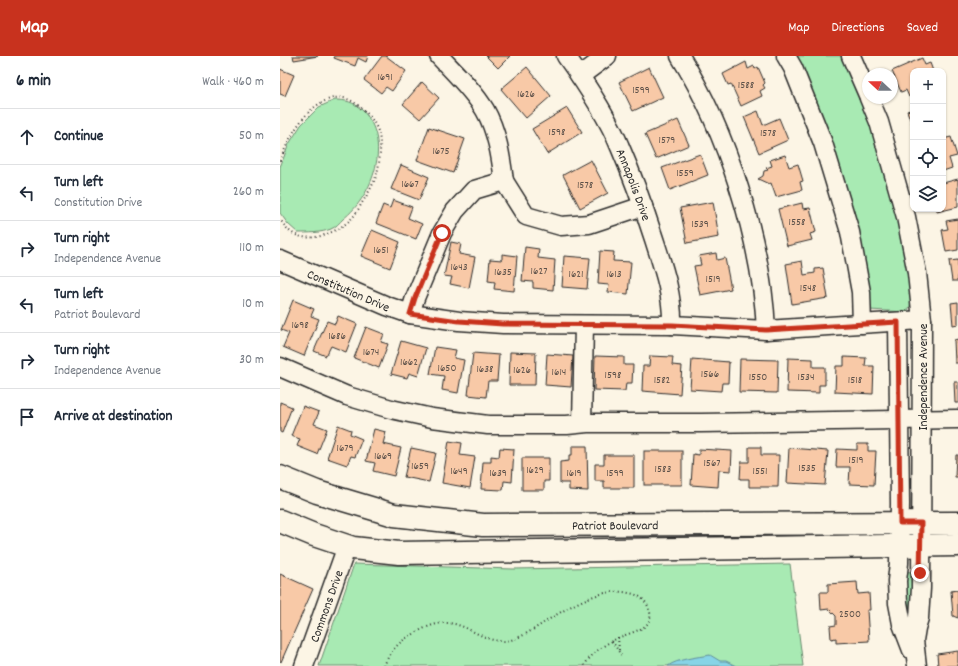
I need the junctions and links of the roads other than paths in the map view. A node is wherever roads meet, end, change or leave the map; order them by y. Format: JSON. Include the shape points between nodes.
{"nodes":[{"id":1,"x":439,"y":56,"type":"edge"},
{"id":2,"x":566,"y":56,"type":"edge"},
{"id":3,"x":607,"y":56,"type":"edge"},
{"id":4,"x":680,"y":56,"type":"edge"},
{"id":5,"x":786,"y":56,"type":"edge"},
{"id":6,"x":851,"y":56,"type":"edge"},
{"id":7,"x":580,"y":76,"type":"junction"},
{"id":8,"x":862,"y":81,"type":"edge"},
{"id":9,"x":872,"y":104,"type":"edge"},
{"id":10,"x":504,"y":181,"type":"junction"},
{"id":11,"x":643,"y":206,"type":"junction"},
{"id":12,"x":282,"y":267,"type":"edge"},
{"id":13,"x":410,"y":314,"type":"junction"},
{"id":14,"x":922,"y":320,"type":"junction"},
{"id":15,"x":898,"y":322,"type":"junction"},
{"id":16,"x":862,"y":324,"type":"junction"},
{"id":17,"x":584,"y":325,"type":"junction"},
{"id":18,"x":672,"y":325,"type":"junction"},
{"id":19,"x":766,"y":330,"type":"junction"},
{"id":20,"x":280,"y":367,"type":"edge"},
{"id":21,"x":958,"y":419,"type":"edge"},
{"id":22,"x":899,"y":420,"type":"junction"},
{"id":23,"x":921,"y":420,"type":"junction"},
{"id":24,"x":582,"y":423,"type":"junction"},
{"id":25,"x":280,"y":477,"type":"edge"},
{"id":26,"x":280,"y":521,"type":"edge"},
{"id":27,"x":910,"y":523,"type":"junction"},
{"id":28,"x":958,"y":523,"type":"edge"},
{"id":29,"x":958,"y":545,"type":"edge"},
{"id":30,"x":347,"y":546,"type":"junction"},
{"id":31,"x":910,"y":546,"type":"junction"},
{"id":32,"x":917,"y":664,"type":"edge"},
{"id":33,"x":304,"y":666,"type":"edge"}],
"edges":[{"from":1,"to":10,"type":"street","via":[[485,110],[495,134]]},
{"from":2,"to":7,"type":"street","name":"Annapolis Drive"},
{"from":3,"to":7,"type":"street"},
{"from":4,"to":19,"type":"street","via":[[704,99],[729,158],[759,266]]},
{"from":5,"to":16,"type":"street","via":[[823,143],[850,232],[861,292]]},
{"from":6,"to":8,"type":"street"},
{"from":7,"to":11,"type":"street","name":"Annapolis Drive","via":[[620,146]]},
{"from":9,"to":14,"type":"street","name":"Independence Avenue","via":[[906,217],[917,273]]},
{"from":10,"to":11,"type":"street","via":[[526,216],[561,226],[589,224]]},
{"from":10,"to":13,"type":"street","via":[[474,190],[455,211],[442,233]]},
{"from":11,"to":18,"type":"street","name":"Annapolis Drive","via":[[667,281]]},
{"from":12,"to":13,"type":"street","name":"Constitution Drive"},
{"from":13,"to":17,"type":"street","name":"Constitution Drive","via":[[503,324]]},
{"from":14,"to":15,"type":"street","name":"Constitution Drive"},
{"from":14,"to":23,"type":"street","name":"Independence Avenue"},
{"from":15,"to":16,"type":"street","name":"Constitution Drive"},
{"from":15,"to":22,"type":"street","name":"Independence Avenue"},
{"from":16,"to":19,"type":"street","name":"Constitution Drive"},
{"from":17,"to":18,"type":"street","name":"Constitution Drive"},
{"from":17,"to":24,"type":"street"},
{"from":18,"to":19,"type":"street","name":"Constitution Drive"},
{"from":20,"to":24,"type":"street","via":[[347,396],[432,418],[488,425]]},
{"from":21,"to":23,"type":"street"},
{"from":22,"to":23,"type":"street"},
{"from":22,"to":24,"type":"street"},
{"from":22,"to":27,"type":"street","name":"Independence Avenue"},
{"from":23,"to":27,"type":"street","name":"Independence Avenue"},
{"from":25,"to":27,"type":"main road","name":"Patriot Boulevard","via":[[316,492],[394,515],[483,525]]},
{"from":26,"to":30,"type":"main road","name":"Patriot Boulevard"},
{"from":27,"to":28,"type":"main road","name":"Patriot Boulevard"},
{"from":27,"to":31,"type":"street","name":"Independence Avenue"},
{"from":29,"to":31,"type":"main road","name":"Patriot Boulevard"},
{"from":30,"to":31,"type":"main road","name":"Patriot Boulevard","via":[[399,553]]},
{"from":30,"to":33,"type":"street","name":"Commons Drive"},
{"from":31,"to":32,"type":"street","name":"Independence Avenue","via":[[897,581],[899,614]]}]}
